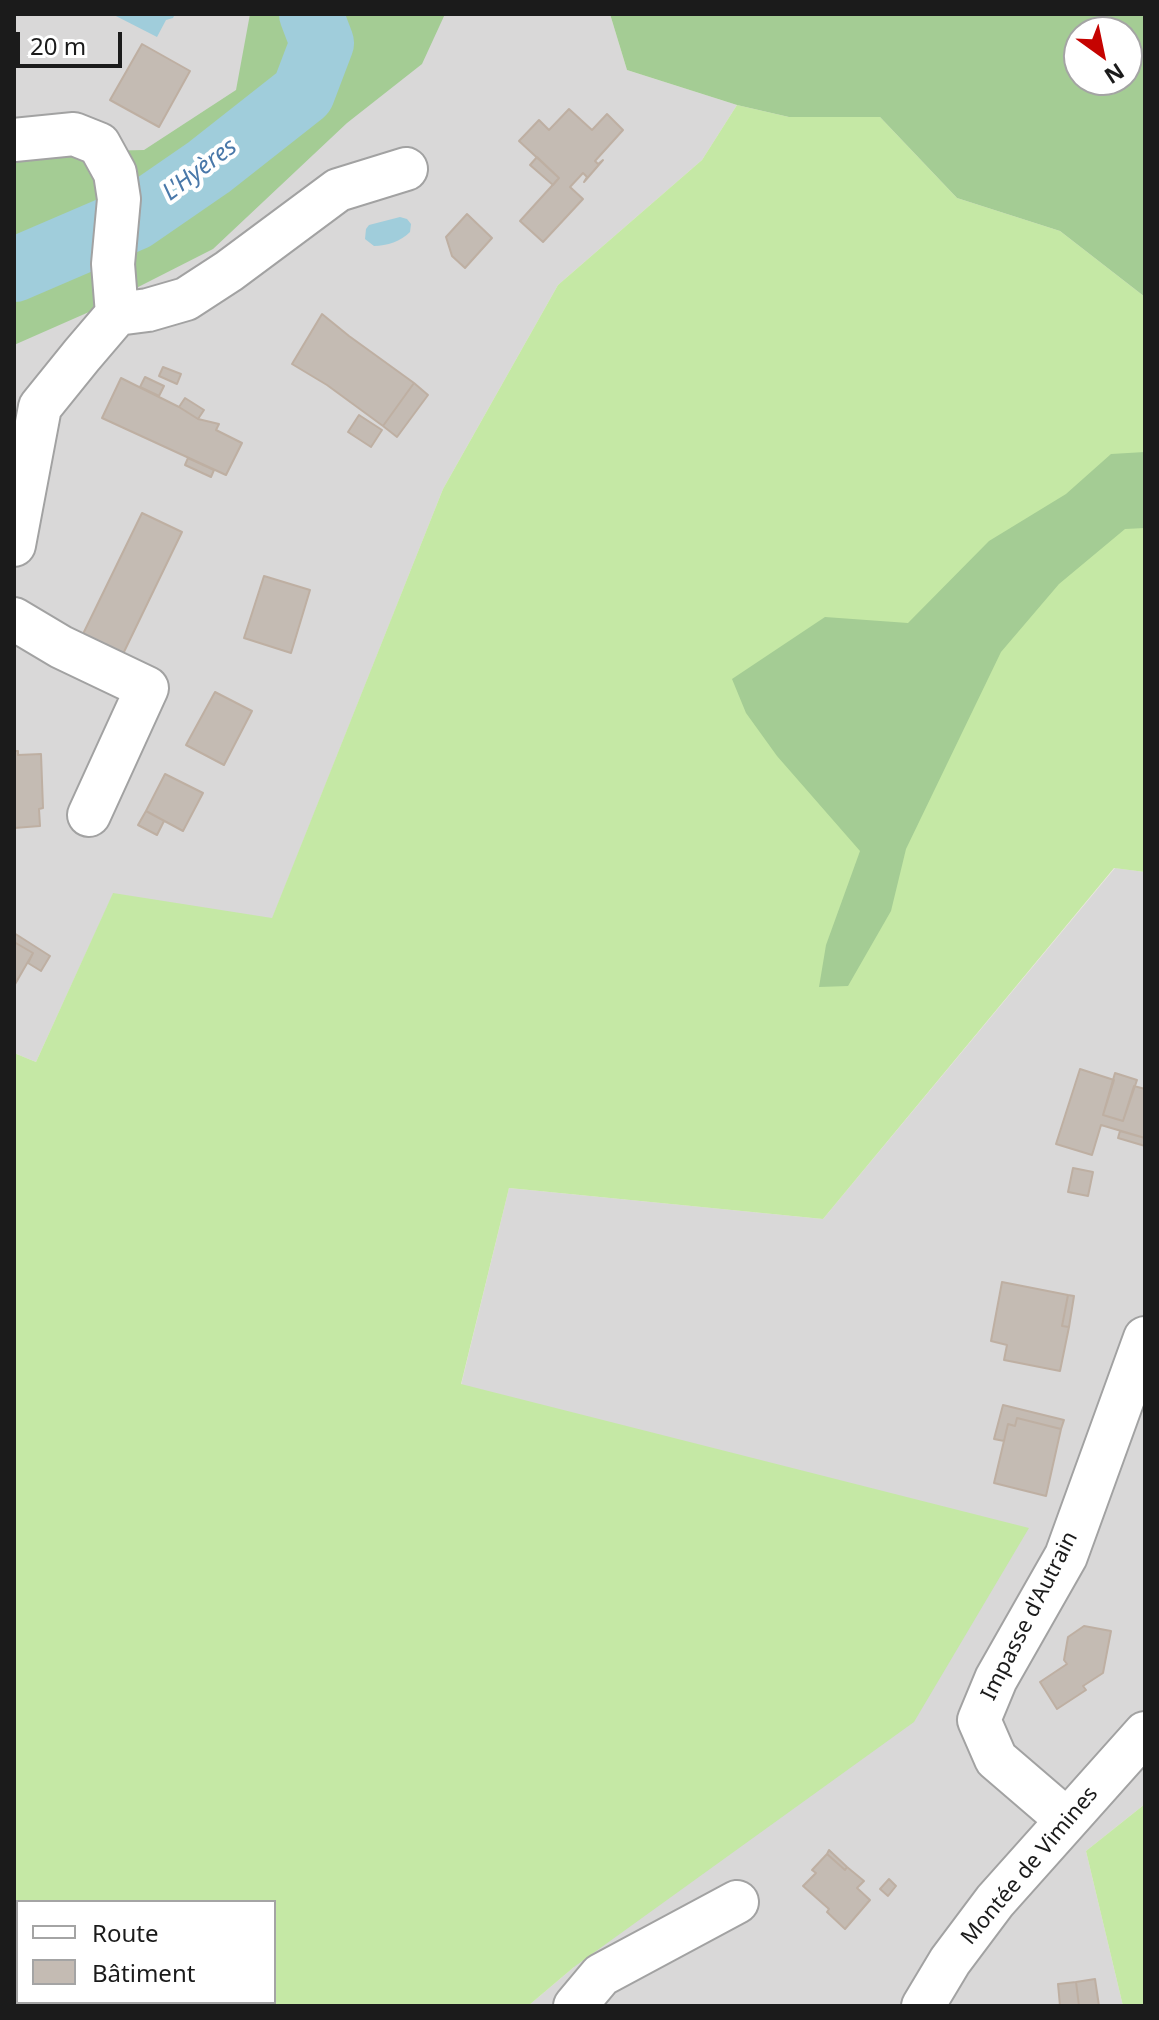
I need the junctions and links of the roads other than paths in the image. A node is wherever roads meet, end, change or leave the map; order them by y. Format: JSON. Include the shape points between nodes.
{"nodes":[{"id":1,"x":14,"y":140,"type":"edge"},
{"id":2,"x":406,"y":169,"type":"dead end"},
{"id":3,"x":117,"y":314,"type":"junction"},
{"id":4,"x":14,"y":545,"type":"edge"},
{"id":5,"x":14,"y":619,"type":"edge"},
{"id":6,"x":89,"y":815,"type":"dead end"},
{"id":7,"x":1145,"y":1338,"type":"edge"},
{"id":8,"x":1145,"y":1733,"type":"edge"},
{"id":9,"x":1067,"y":1820,"type":"junction"},
{"id":10,"x":737,"y":1902,"type":"dead end"},
{"id":11,"x":575,"y":2006,"type":"edge"},
{"id":12,"x":923,"y":2006,"type":"edge"}],
"edges":[{"from":1,"to":3,"type":"street","via":[[74,134],[99,144],[115,173],[119,199],[113,264]]},
{"from":2,"to":3,"type":"street","via":[[338,190],[186,299]]},
{"from":3,"to":4,"type":"street","via":[[40,407]]},
{"from":5,"to":6,"type":"street","via":[[147,688]]},
{"from":7,"to":9,"type":"street","name":"Impasse d'Autrain","via":[[1066,1556],[996,1679],[979,1720],[996,1759]]},
{"from":8,"to":9,"type":"street","name":"Montée de Vimines"},
{"from":9,"to":12,"type":"street","name":"Montée de Vimines","via":[[995,1901]]},
{"from":10,"to":11,"type":"street","via":[[601,1975]]}]}
